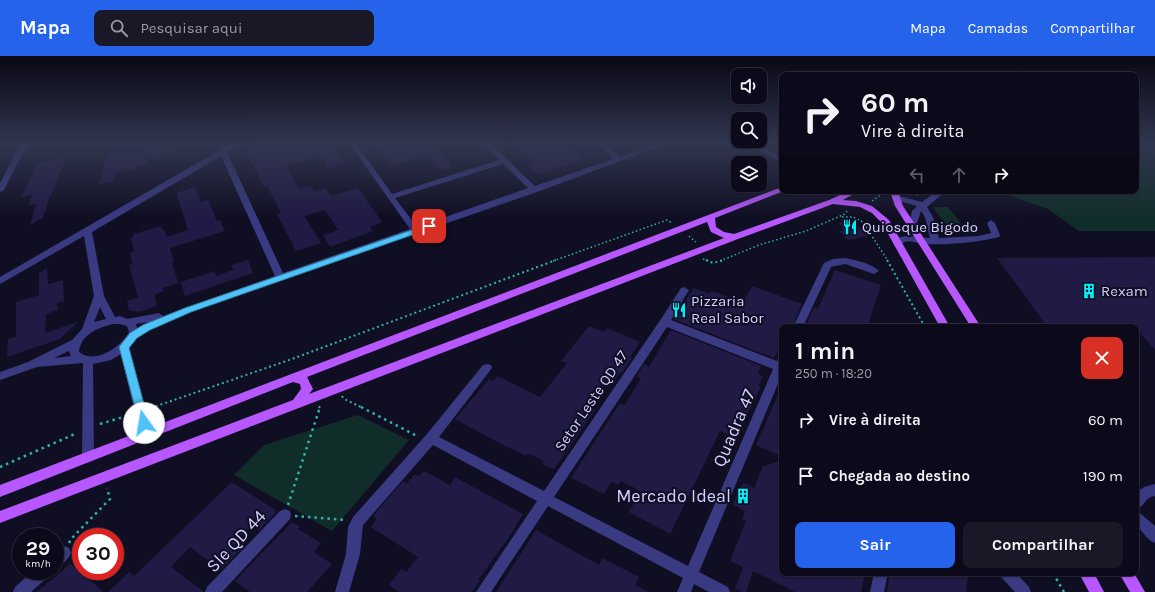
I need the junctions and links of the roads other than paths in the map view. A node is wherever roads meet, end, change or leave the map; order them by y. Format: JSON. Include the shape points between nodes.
{"nodes":[{"id":1,"x":12,"y":168,"type":"edge"},
{"id":2,"x":194,"y":168,"type":"edge"},
{"id":3,"x":231,"y":168,"type":"edge"},
{"id":4,"x":370,"y":168,"type":"edge"},
{"id":5,"x":482,"y":168,"type":"edge"},
{"id":6,"x":511,"y":168,"type":"edge"},
{"id":7,"x":596,"y":168,"type":"edge"},
{"id":8,"x":10,"y":172,"type":"junction"},
{"id":9,"x":0,"y":174,"type":"edge"},
{"id":10,"x":0,"y":190,"type":"edge"},
{"id":11,"x":534,"y":190,"type":"junction"},
{"id":12,"x":779,"y":190,"type":"edge"},
{"id":13,"x":849,"y":194,"type":"edge"},
{"id":14,"x":895,"y":194,"type":"edge"},
{"id":15,"x":938,"y":194,"type":"edge"},
{"id":16,"x":390,"y":197,"type":"junction"},
{"id":17,"x":832,"y":202,"type":"junction"},
{"id":18,"x":922,"y":205,"type":"junction"},
{"id":19,"x":711,"y":217,"type":"junction"},
{"id":20,"x":991,"y":223,"type":"dead end"},
{"id":21,"x":912,"y":228,"type":"junction"},
{"id":22,"x":87,"y":230,"type":"junction"},
{"id":23,"x":416,"y":231,"type":"junction"},
{"id":24,"x":735,"y":237,"type":"junction"},
{"id":25,"x":921,"y":241,"type":"junction"},
{"id":26,"x":935,"y":241,"type":"junction"},
{"id":27,"x":898,"y":245,"type":"junction"},
{"id":28,"x":874,"y":271,"type":"dead end"},
{"id":29,"x":280,"y":277,"type":"junction"},
{"id":30,"x":0,"y":281,"type":"edge"},
{"id":31,"x":684,"y":290,"type":"dead end"},
{"id":32,"x":99,"y":296,"type":"junction"},
{"id":33,"x":188,"y":310,"type":"junction"},
{"id":34,"x":112,"y":321,"type":"junction"},
{"id":35,"x":128,"y":322,"type":"junction"},
{"id":36,"x":665,"y":322,"type":"junction"},
{"id":37,"x":799,"y":324,"type":"edge"},
{"id":38,"x":943,"y":324,"type":"edge"},
{"id":39,"x":974,"y":324,"type":"edge"},
{"id":40,"x":86,"y":331,"type":"junction"},
{"id":41,"x":133,"y":335,"type":"junction"},
{"id":42,"x":75,"y":343,"type":"junction"},
{"id":43,"x":124,"y":347,"type":"junction"},
{"id":44,"x":85,"y":360,"type":"junction"},
{"id":45,"x":32,"y":365,"type":"junction"},
{"id":46,"x":779,"y":365,"type":"edge"},
{"id":47,"x":487,"y":368,"type":"dead end"},
{"id":48,"x":779,"y":371,"type":"edge"},
{"id":49,"x":0,"y":376,"type":"edge"},
{"id":50,"x":291,"y":378,"type":"junction"},
{"id":51,"x":297,"y":404,"type":"junction"},
{"id":52,"x":146,"y":434,"type":"junction"},
{"id":53,"x":429,"y":440,"type":"junction"},
{"id":54,"x":88,"y":457,"type":"junction"},
{"id":55,"x":1155,"y":490,"type":"edge"},
{"id":56,"x":0,"y":491,"type":"edge"},
{"id":57,"x":546,"y":498,"type":"junction"},
{"id":58,"x":1139,"y":498,"type":"edge"},
{"id":59,"x":285,"y":515,"type":"road end"},
{"id":60,"x":0,"y":517,"type":"edge"},
{"id":61,"x":1139,"y":520,"type":"edge"},
{"id":62,"x":1155,"y":537,"type":"edge"},
{"id":63,"x":691,"y":575,"type":"junction"},
{"id":64,"x":880,"y":576,"type":"edge"},
{"id":65,"x":1010,"y":576,"type":"edge"},
{"id":66,"x":1088,"y":576,"type":"edge"},
{"id":67,"x":1128,"y":576,"type":"edge"},
{"id":68,"x":34,"y":580,"type":"edge"},
{"id":69,"x":20,"y":592,"type":"edge"},
{"id":70,"x":212,"y":592,"type":"edge"},
{"id":71,"x":342,"y":592,"type":"edge"},
{"id":72,"x":483,"y":592,"type":"edge"},
{"id":73,"x":684,"y":592,"type":"edge"},
{"id":74,"x":723,"y":592,"type":"edge"},
{"id":75,"x":877,"y":592,"type":"edge"},
{"id":76,"x":1024,"y":592,"type":"edge"},
{"id":77,"x":1097,"y":592,"type":"edge"},
{"id":78,"x":1138,"y":592,"type":"edge"}],
"edges":[{"from":1,"to":8,"type":"street"},
{"from":2,"to":22,"type":"street"},
{"from":3,"to":29,"type":"street"},
{"from":4,"to":16,"type":"street"},
{"from":5,"to":16,"type":"street"},
{"from":6,"to":11,"type":"street"},
{"from":7,"to":11,"type":"street"},
{"from":8,"to":9,"type":"street"},
{"from":8,"to":10,"type":"street"},
{"from":11,"to":23,"type":"street"},
{"from":12,"to":19,"type":"main road"},
{"from":13,"to":17,"type":"main road"},
{"from":14,"to":18,"type":"street"},
{"from":14,"to":21,"type":"main road"},
{"from":15,"to":18,"type":"street"},
{"from":16,"to":23,"type":"street"},
{"from":17,"to":24,"type":"main road"},
{"from":17,"to":27,"type":"main road","via":[[859,203],[874,210],[886,222]]},
{"from":18,"to":21,"type":"street","via":[[916,211]]},
{"from":18,"to":26,"type":"street","via":[[929,217]]},
{"from":19,"to":24,"type":"main road","via":[[710,224],[715,231]]},
{"from":19,"to":50,"type":"main road"},
{"from":20,"to":26,"type":"street","via":[[996,235],[979,239]]},
{"from":21,"to":25,"type":"main road"},
{"from":22,"to":30,"type":"street"},
{"from":22,"to":32,"type":"street"},
{"from":23,"to":29,"type":"street"},
{"from":24,"to":51,"type":"main road"},
{"from":25,"to":26,"type":"street"},
{"from":25,"to":27,"type":"street","via":[[902,238]]},
{"from":25,"to":39,"type":"main road"},
{"from":27,"to":38,"type":"main road"},
{"from":28,"to":37,"type":"street","via":[[842,260],[827,265]]},
{"from":29,"to":33,"type":"street"},
{"from":31,"to":36,"type":"street","name":"Setor Leste QD 47"},
{"from":32,"to":34,"type":"street"},
{"from":32,"to":40,"type":"street"},
{"from":33,"to":35,"type":"street"},
{"from":33,"to":41,"type":"street"},
{"from":34,"to":35,"type":"street"},
{"from":34,"to":40,"type":"street"},
{"from":35,"to":41,"type":"street","via":[[134,328]]},
{"from":36,"to":46,"type":"street"},
{"from":36,"to":57,"type":"street","name":"Setor Leste QD 47"},
{"from":40,"to":42,"type":"street"},
{"from":41,"to":43,"type":"street"},
{"from":42,"to":44,"type":"street","via":[[74,352]]},
{"from":42,"to":45,"type":"street"},
{"from":43,"to":44,"type":"street","via":[[100,359]]},
{"from":43,"to":52,"type":"street"},
{"from":44,"to":45,"type":"street"},
{"from":44,"to":54,"type":"street"},
{"from":45,"to":49,"type":"street"},
{"from":47,"to":53,"type":"street"},
{"from":48,"to":63,"type":"street","name":"Quadra 47"},
{"from":50,"to":51,"type":"main road","via":[[304,380],[306,384],[307,389]]},
{"from":50,"to":52,"type":"main road"},
{"from":51,"to":60,"type":"main road"},
{"from":52,"to":54,"type":"main road"},
{"from":53,"to":57,"type":"street"},
{"from":53,"to":71,"type":"street","via":[[358,521],[355,527],[353,554]]},
{"from":54,"to":56,"type":"main road"},
{"from":55,"to":58,"type":"street","via":[[1150,490]]},
{"from":57,"to":63,"type":"street"},
{"from":57,"to":72,"type":"street","name":"Setor Leste QD 47"},
{"from":59,"to":70,"type":"street","name":"Sle QD 44"},
{"from":61,"to":62,"type":"street"},
{"from":63,"to":73,"type":"street","name":"Quadra 47"},
{"from":63,"to":74,"type":"street"},
{"from":64,"to":75,"type":"street"},
{"from":65,"to":76,"type":"street"},
{"from":66,"to":77,"type":"main road"},
{"from":67,"to":78,"type":"main road"},
{"from":68,"to":69,"type":"street"}]}
